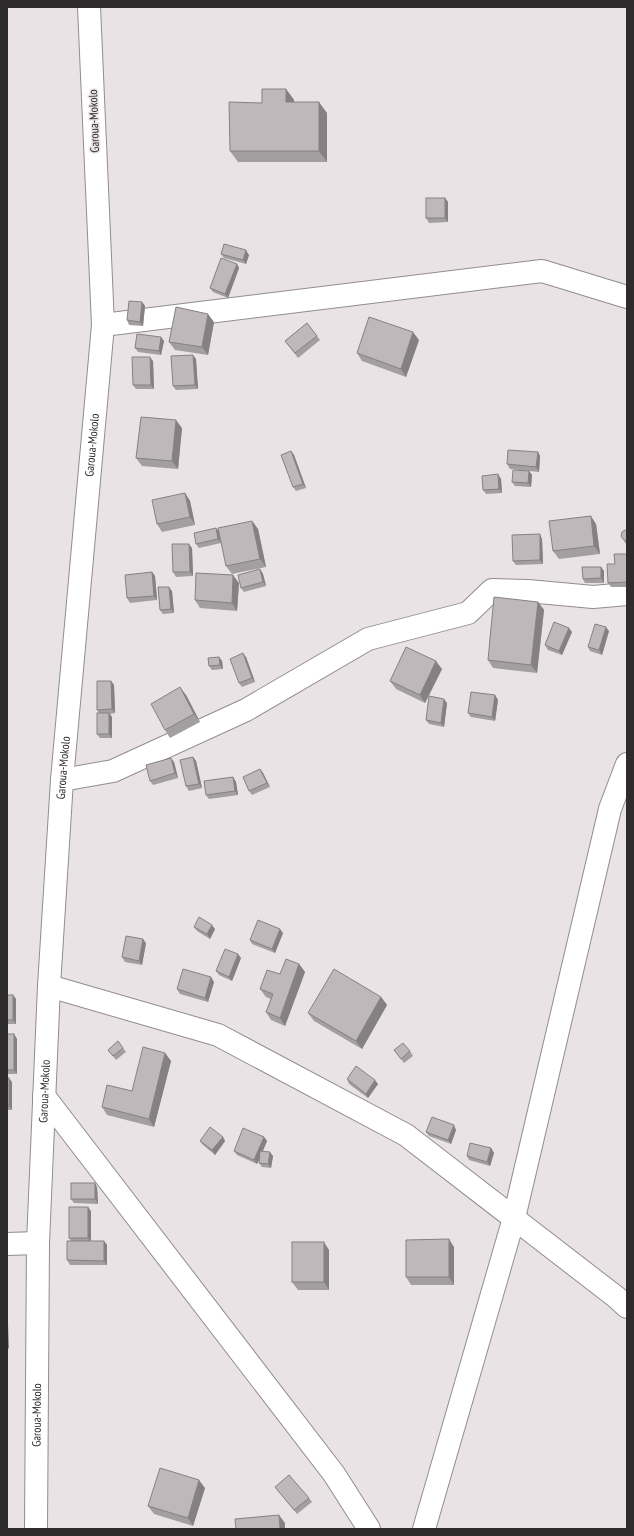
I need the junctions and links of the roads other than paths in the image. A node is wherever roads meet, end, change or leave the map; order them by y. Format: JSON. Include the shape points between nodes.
{"nodes":[{"id":1,"x":89,"y":7,"type":"edge"},
{"id":2,"x":627,"y":297,"type":"edge"},
{"id":3,"x":103,"y":325,"type":"junction"},
{"id":4,"x":627,"y":594,"type":"edge"},
{"id":5,"x":627,"y":764,"type":"edge"},
{"id":6,"x":62,"y":780,"type":"junction"},
{"id":7,"x":49,"y":986,"type":"junction"},
{"id":8,"x":44,"y":1096,"type":"junction"},
{"id":9,"x":514,"y":1218,"type":"junction"},
{"id":10,"x":38,"y":1243,"type":"junction"},
{"id":11,"x":7,"y":1244,"type":"edge"},
{"id":12,"x":627,"y":1307,"type":"edge"},
{"id":13,"x":36,"y":1529,"type":"edge"},
{"id":14,"x":369,"y":1529,"type":"edge"},
{"id":15,"x":424,"y":1529,"type":"edge"}],
"edges":[{"from":1,"to":3,"type":"street","name":"Garoua-Mokolo"},
{"from":2,"to":3,"type":"street","via":[[542,270]]},
{"from":3,"to":6,"type":"street","name":"Garoua-Mokolo"},
{"from":4,"to":6,"type":"street","via":[[593,597],[492,590],[468,613],[368,639],[246,710],[113,771]]},
{"from":5,"to":9,"type":"street","via":[[610,809]]},
{"from":6,"to":7,"type":"street","name":"Garoua-Mokolo"},
{"from":7,"to":8,"type":"street","name":"Garoua-Mokolo"},
{"from":7,"to":9,"type":"street","via":[[218,1035],[406,1135]]},
{"from":8,"to":10,"type":"street","name":"Garoua-Mokolo"},
{"from":8,"to":14,"type":"street","via":[[334,1474]]},
{"from":9,"to":12,"type":"street"},
{"from":9,"to":15,"type":"street"},
{"from":10,"to":11,"type":"street"},
{"from":10,"to":13,"type":"street","name":"Garoua-Mokolo"}]}
